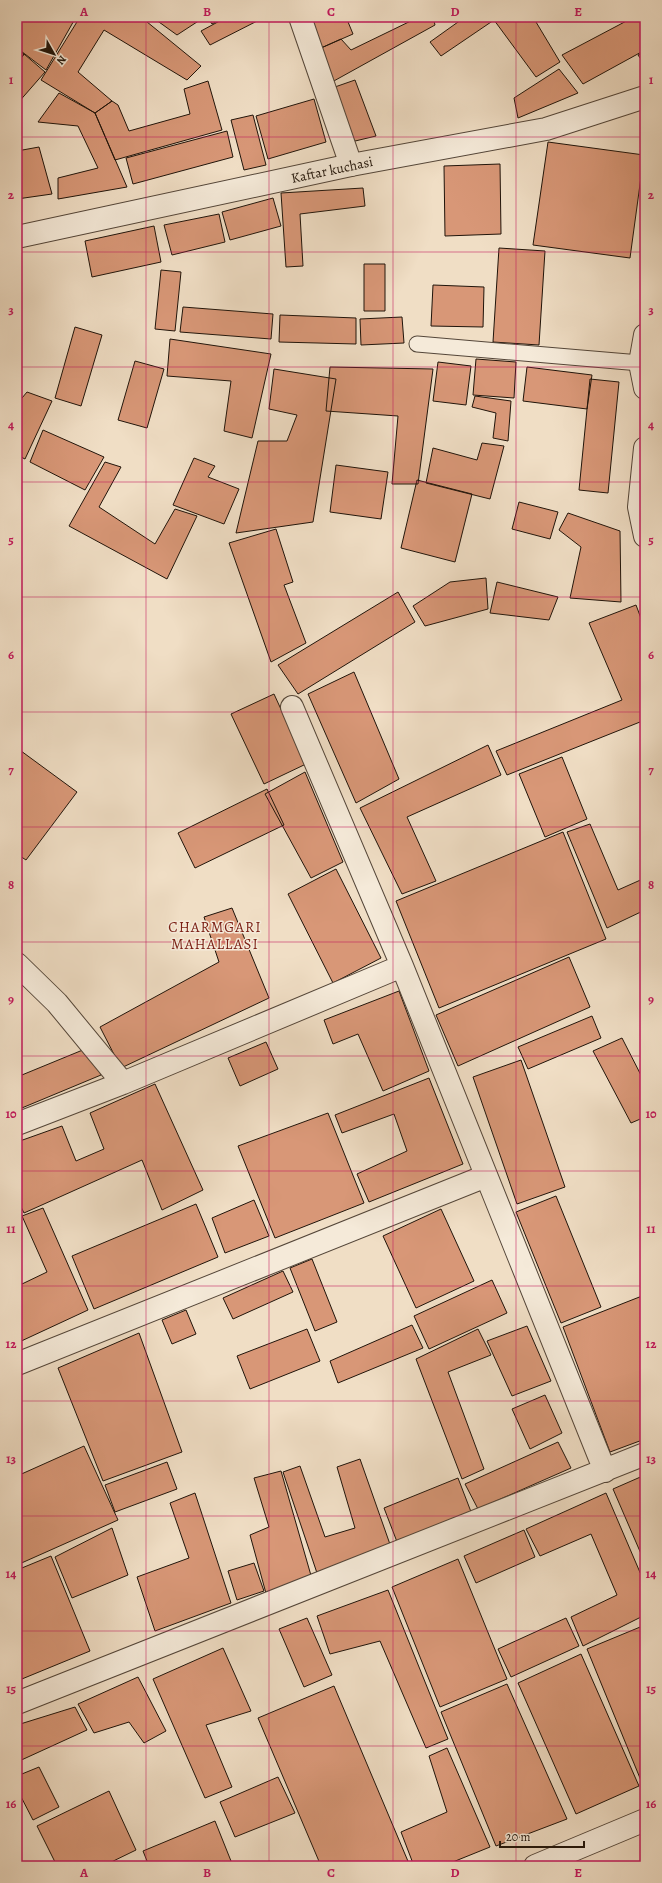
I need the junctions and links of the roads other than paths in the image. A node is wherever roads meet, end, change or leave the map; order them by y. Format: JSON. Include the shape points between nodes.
{"nodes":[{"id":1,"x":300,"y":17,"type":"edge"},
{"id":2,"x":645,"y":97,"type":"edge"},
{"id":3,"x":351,"y":165,"type":"junction"},
{"id":4,"x":17,"y":237,"type":"edge"},
{"id":5,"x":645,"y":335,"type":"edge"},
{"id":6,"x":417,"y":344,"type":"dead end"},
{"id":7,"x":640,"y":363,"type":"junction"},
{"id":8,"x":645,"y":388,"type":"edge"},
{"id":9,"x":645,"y":448,"type":"edge"},
{"id":10,"x":645,"y":536,"type":"edge"},
{"id":11,"x":292,"y":707,"type":"dead end"},
{"id":12,"x":17,"y":964,"type":"edge"},
{"id":13,"x":402,"y":966,"type":"junction"},
{"id":14,"x":123,"y":1083,"type":"junction"},
{"id":15,"x":17,"y":1124,"type":"edge"},
{"id":16,"x":486,"y":1176,"type":"junction"},
{"id":17,"x":17,"y":1364,"type":"edge"},
{"id":18,"x":645,"y":1454,"type":"edge"},
{"id":19,"x":605,"y":1471,"type":"junction"},
{"id":20,"x":17,"y":1703,"type":"edge"},
{"id":21,"x":645,"y":1820,"type":"edge"},
{"id":22,"x":534,"y":1866,"type":"edge"}],
"edges":[{"from":1,"to":3,"type":"street"},
{"from":2,"to":3,"type":"street","name":"Kaftar kuchasi","via":[[546,129]]},
{"from":3,"to":4,"type":"street","name":"Kaftar kuchasi"},
{"from":5,"to":7,"type":"street"},
{"from":6,"to":7,"type":"lane"},
{"from":7,"to":8,"type":"street"},
{"from":9,"to":10,"type":"street","via":[[639,507]]},
{"from":11,"to":13,"type":"street"},
{"from":12,"to":14,"type":"street","via":[[57,1004]]},
{"from":13,"to":14,"type":"street"},
{"from":13,"to":16,"type":"street"},
{"from":14,"to":15,"type":"street"},
{"from":16,"to":17,"type":"street"},
{"from":16,"to":19,"type":"street"},
{"from":18,"to":19,"type":"street"},
{"from":19,"to":20,"type":"street"},
{"from":21,"to":22,"type":"street"}]}
